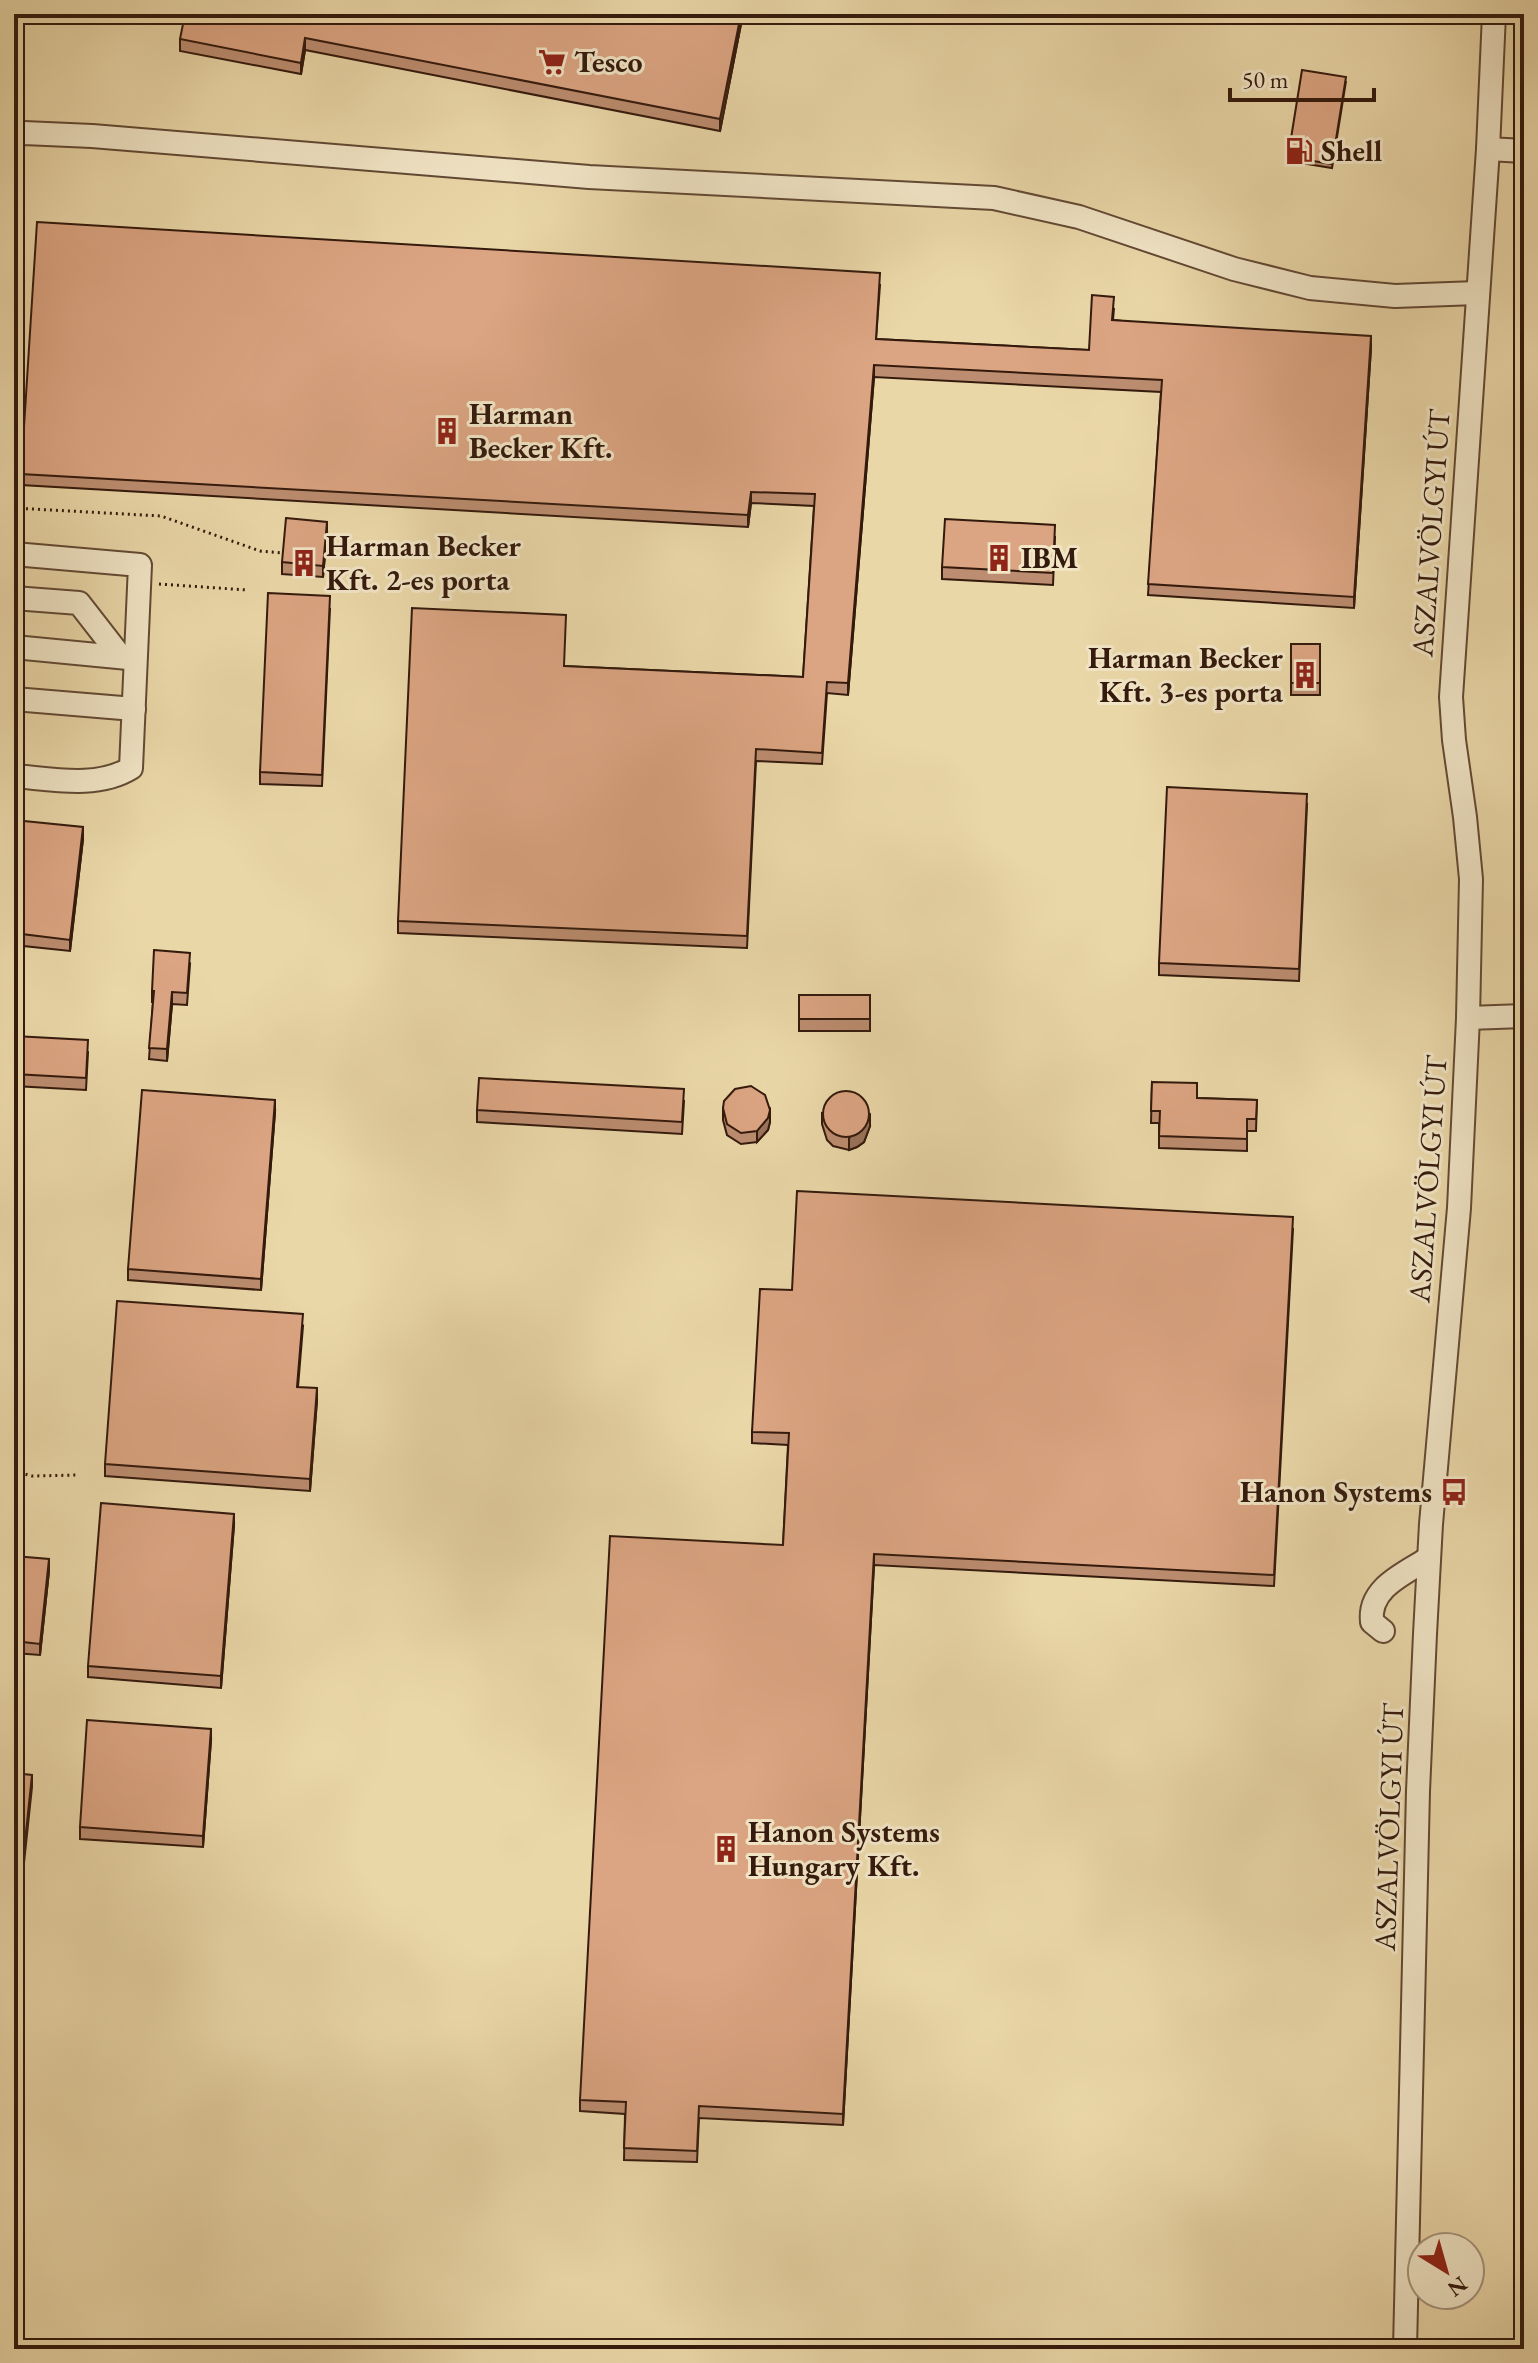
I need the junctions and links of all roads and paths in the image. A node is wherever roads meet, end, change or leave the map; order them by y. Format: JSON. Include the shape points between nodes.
{"nodes":[{"id":1,"x":1494,"y":14,"type":"edge"},
{"id":2,"x":14,"y":134,"type":"edge"},
{"id":3,"x":1488,"y":149,"type":"junction"},
{"id":4,"x":1524,"y":151,"type":"edge"},
{"id":5,"x":1477,"y":293,"type":"junction"},
{"id":6,"x":14,"y":508,"type":"edge"},
{"id":7,"x":284,"y":553,"type":"edge"},
{"id":8,"x":14,"y":554,"type":"edge"},
{"id":9,"x":14,"y":598,"type":"edge"},
{"id":10,"x":14,"y":647,"type":"edge"},
{"id":11,"x":128,"y":658,"type":"junction"},
{"id":12,"x":14,"y":699,"type":"edge"},
{"id":13,"x":134,"y":709,"type":"junction"},
{"id":14,"x":14,"y":776,"type":"edge"},
{"id":15,"x":1524,"y":1016,"type":"edge"},
{"id":16,"x":1468,"y":1018,"type":"junction"},
{"id":17,"x":14,"y":1471,"type":"edge"},
{"id":18,"x":79,"y":1475,"type":"dead end"},
{"id":19,"x":1429,"y":1558,"type":"junction"},
{"id":20,"x":1383,"y":1631,"type":"dead end"},
{"id":21,"x":1405,"y":2349,"type":"edge"}],
"edges":[{"from":1,"to":3,"type":"street","name":"ASZALVÖLGYI ÚT"},
{"from":2,"to":5,"type":"street","via":[[589,177],[994,198],[1079,217],[1234,269],[1310,288],[1395,296]]},
{"from":3,"to":4,"type":"street"},
{"from":3,"to":5,"type":"street","name":"ASZALVÖLGYI ÚT"},
{"from":5,"to":16,"type":"street","name":"ASZALVÖLGYI ÚT","via":[[1451,697],[1471,879]]},
{"from":6,"to":7,"type":"path","via":[[161,516],[260,551]]},
{"from":8,"to":11,"type":"street","via":[[140,565]]},
{"from":9,"to":11,"type":"street","via":[[79,603]]},
{"from":10,"to":11,"type":"street"},
{"from":11,"to":13,"type":"street"},
{"from":12,"to":13,"type":"street"},
{"from":13,"to":14,"type":"street","via":[[131,768],[91,781]]},
{"from":15,"to":16,"type":"street"},
{"from":16,"to":19,"type":"street","name":"ASZALVÖLGYI ÚT","via":[[1459,1208]]},
{"from":17,"to":18,"type":"path"},
{"from":19,"to":20,"type":"street","via":[[1384,1586],[1370,1610],[1372,1622]]},
{"from":19,"to":21,"type":"street","name":"ASZALVÖLGYI ÚT"}]}
